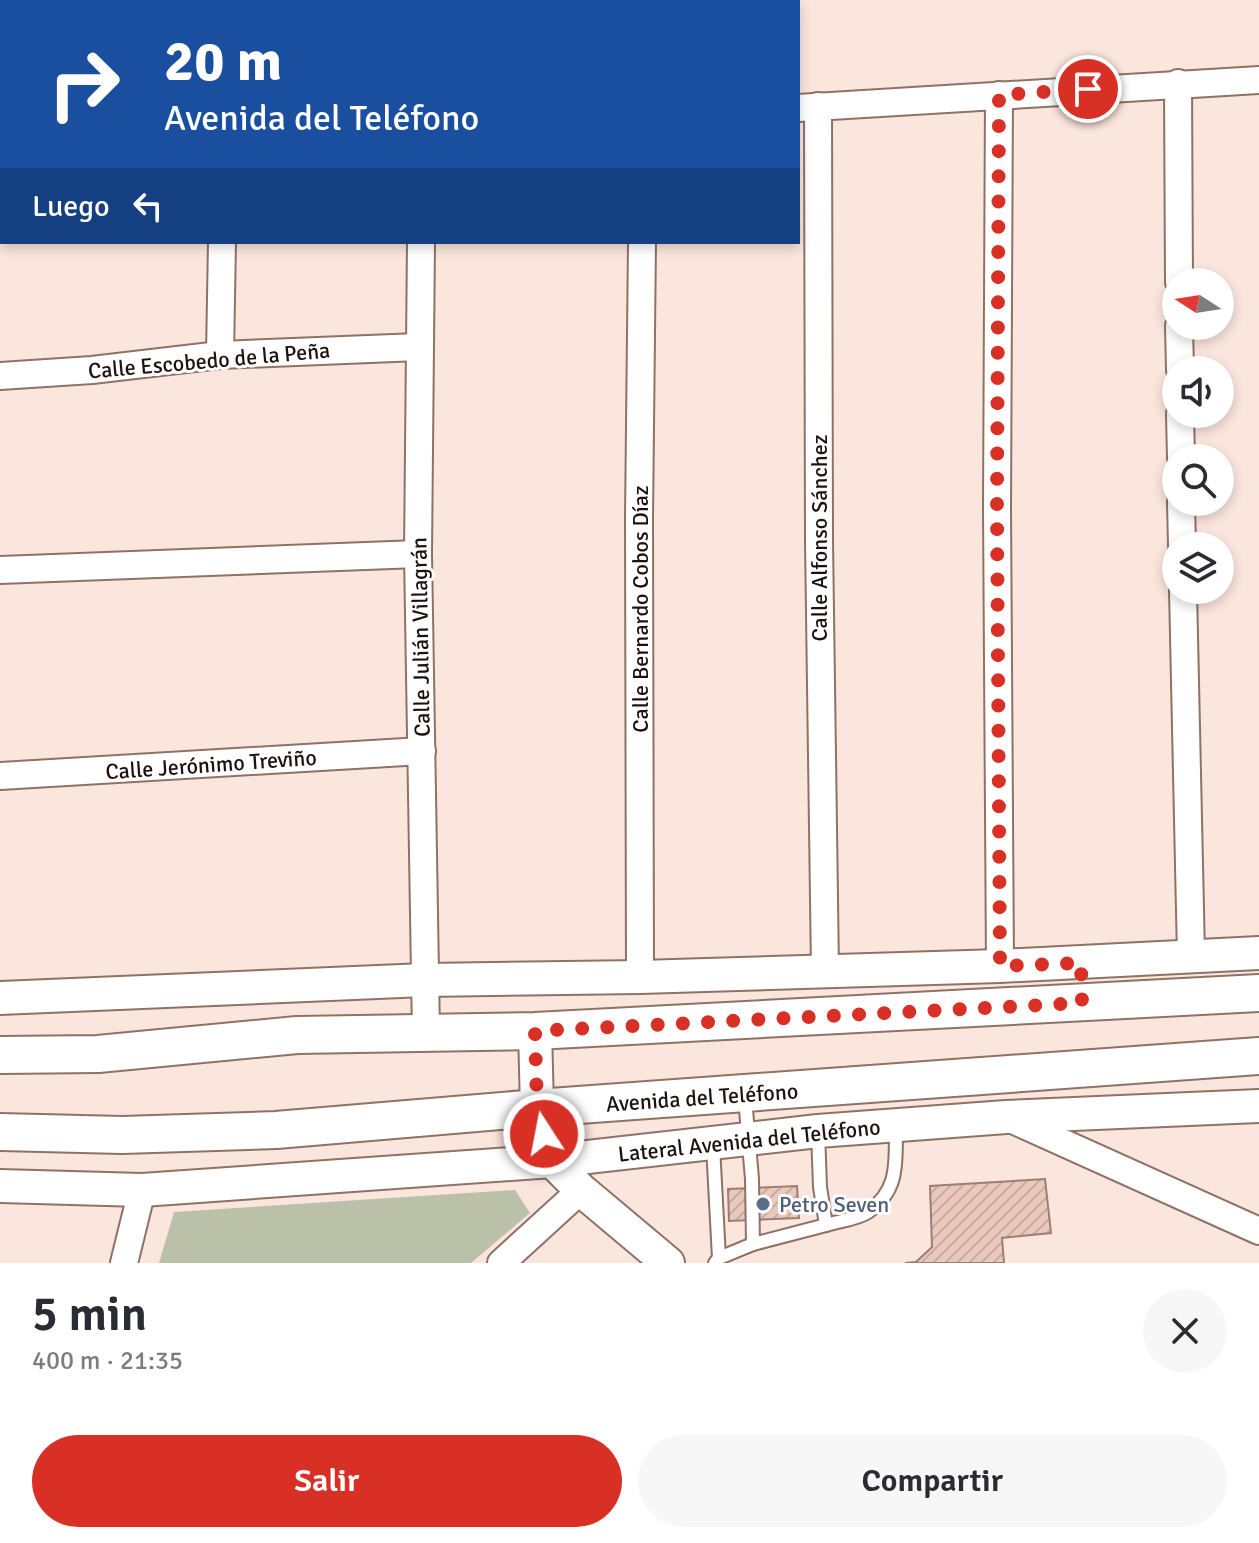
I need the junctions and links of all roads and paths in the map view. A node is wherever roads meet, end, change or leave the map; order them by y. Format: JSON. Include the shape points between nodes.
{"nodes":[{"id":1,"x":1259,"y":80,"type":"edge"},
{"id":2,"x":1178,"y":83,"type":"junction"},
{"id":3,"x":999,"y":95,"type":"junction"},
{"id":4,"x":808,"y":107,"type":"edge"},
{"id":5,"x":222,"y":244,"type":"edge"},
{"id":6,"x":421,"y":244,"type":"edge"},
{"id":7,"x":642,"y":244,"type":"edge"},
{"id":8,"x":1179,"y":268,"type":"edge"},
{"id":9,"x":419,"y":347,"type":"junction"},
{"id":10,"x":220,"y":355,"type":"junction"},
{"id":11,"x":0,"y":376,"type":"edge"},
{"id":12,"x":418,"y":554,"type":"junction"},
{"id":13,"x":0,"y":570,"type":"edge"},
{"id":14,"x":1183,"y":604,"type":"edge"},
{"id":15,"x":422,"y":751,"type":"junction"},
{"id":16,"x":0,"y":776,"type":"edge"},
{"id":17,"x":1259,"y":953,"type":"edge"},
{"id":18,"x":1191,"y":956,"type":"junction"},
{"id":19,"x":1081,"y":963,"type":"junction"},
{"id":20,"x":1000,"y":966,"type":"junction"},
{"id":21,"x":825,"y":970,"type":"junction"},
{"id":22,"x":640,"y":977,"type":"junction"},
{"id":23,"x":425,"y":980,"type":"junction"},
{"id":24,"x":1259,"y":993,"type":"edge"},
{"id":25,"x":0,"y":998,"type":"edge"},
{"id":26,"x":1082,"y":1003,"type":"junction"},
{"id":27,"x":535,"y":1031,"type":"junction"},
{"id":28,"x":426,"y":1033,"type":"junction"},
{"id":29,"x":0,"y":1055,"type":"edge"},
{"id":30,"x":1259,"y":1056,"type":"edge"},
{"id":31,"x":745,"y":1095,"type":"junction"},
{"id":32,"x":1259,"y":1106,"type":"edge"},
{"id":33,"x":537,"y":1108,"type":"junction"},
{"id":34,"x":1006,"y":1117,"type":"junction"},
{"id":35,"x":896,"y":1125,"type":"junction"},
{"id":36,"x":818,"y":1131,"type":"junction"},
{"id":37,"x":0,"y":1132,"type":"edge"},
{"id":38,"x":749,"y":1138,"type":"junction"},
{"id":39,"x":712,"y":1142,"type":"junction"},
{"id":40,"x":552,"y":1161,"type":"junction"},
{"id":41,"x":0,"y":1186,"type":"edge"},
{"id":42,"x":142,"y":1190,"type":"junction"},
{"id":43,"x":581,"y":1190,"type":"junction"},
{"id":44,"x":826,"y":1225,"type":"junction"},
{"id":45,"x":1259,"y":1231,"type":"edge"},
{"id":46,"x":753,"y":1244,"type":"junction"},
{"id":47,"x":717,"y":1261,"type":"edge"},
{"id":48,"x":124,"y":1263,"type":"edge"},
{"id":49,"x":501,"y":1263,"type":"edge"},
{"id":50,"x":668,"y":1263,"type":"edge"}],
"edges":[{"from":1,"to":2,"type":"street"},
{"from":2,"to":3,"type":"street"},
{"from":2,"to":8,"type":"street"},
{"from":3,"to":4,"type":"street"},
{"from":3,"to":20,"type":"street"},
{"from":4,"to":21,"type":"street","name":"Calle Alfonso Sánchez"},
{"from":5,"to":10,"type":"street"},
{"from":6,"to":9,"type":"street","name":"Calle Julián Villagrán"},
{"from":7,"to":22,"type":"street","name":"Calle Bernardo Cobos Díaz"},
{"from":9,"to":10,"type":"street","name":"Calle Escobedo de la Peña"},
{"from":9,"to":12,"type":"street","name":"Calle Julián Villagrán"},
{"from":10,"to":11,"type":"street","name":"Calle Escobedo de la Peña"},
{"from":12,"to":13,"type":"street"},
{"from":12,"to":15,"type":"street","name":"Calle Julián Villagrán"},
{"from":14,"to":18,"type":"street"},
{"from":15,"to":16,"type":"street","name":"Calle Jerónimo Treviño"},
{"from":15,"to":23,"type":"street","name":"Calle Julián Villagrán"},
{"from":17,"to":18,"type":"street"},
{"from":18,"to":19,"type":"street"},
{"from":19,"to":20,"type":"street"},
{"from":19,"to":26,"type":"street"},
{"from":20,"to":21,"type":"street"},
{"from":21,"to":22,"type":"street"},
{"from":22,"to":23,"type":"street"},
{"from":23,"to":25,"type":"street"},
{"from":23,"to":28,"type":"street","name":"Calle Julián Villagrán"},
{"from":24,"to":26,"type":"main road"},
{"from":26,"to":27,"type":"main road"},
{"from":27,"to":28,"type":"main road"},
{"from":27,"to":33,"type":"street"},
{"from":28,"to":29,"type":"main road","via":[[297,1035],[98,1054]]},
{"from":30,"to":31,"type":"main road","name":"Avenida del Teléfono"},
{"from":31,"to":33,"type":"main road","name":"Avenida del Teléfono"},
{"from":31,"to":38,"type":"lane"},
{"from":32,"to":34,"type":"street","name":"Lateral Avenida del Teléfono"},
{"from":33,"to":37,"type":"main road","name":"Avenida del Teléfono","via":[[226,1133]]},
{"from":33,"to":40,"type":"street"},
{"from":34,"to":35,"type":"street","name":"Lateral Avenida del Teléfono"},
{"from":34,"to":45,"type":"street"},
{"from":35,"to":36,"type":"street","name":"Lateral Avenida del Teléfono"},
{"from":35,"to":44,"type":"lane","via":[[890,1190],[867,1213]]},
{"from":36,"to":38,"type":"street","name":"Lateral Avenida del Teléfono"},
{"from":36,"to":44,"type":"lane"},
{"from":38,"to":39,"type":"street","name":"Lateral Avenida del Teléfono"},
{"from":38,"to":46,"type":"lane"},
{"from":39,"to":40,"type":"street","name":"Lateral Avenida del Teléfono"},
{"from":39,"to":47,"type":"lane"},
{"from":40,"to":42,"type":"street","name":"Lateral Avenida del Teléfono"},
{"from":40,"to":43,"type":"street"},
{"from":41,"to":42,"type":"street","name":"Lateral Avenida del Teléfono"},
{"from":42,"to":48,"type":"street"},
{"from":43,"to":49,"type":"street"},
{"from":43,"to":50,"type":"street"},
{"from":44,"to":46,"type":"lane"},
{"from":46,"to":47,"type":"lane"}]}
